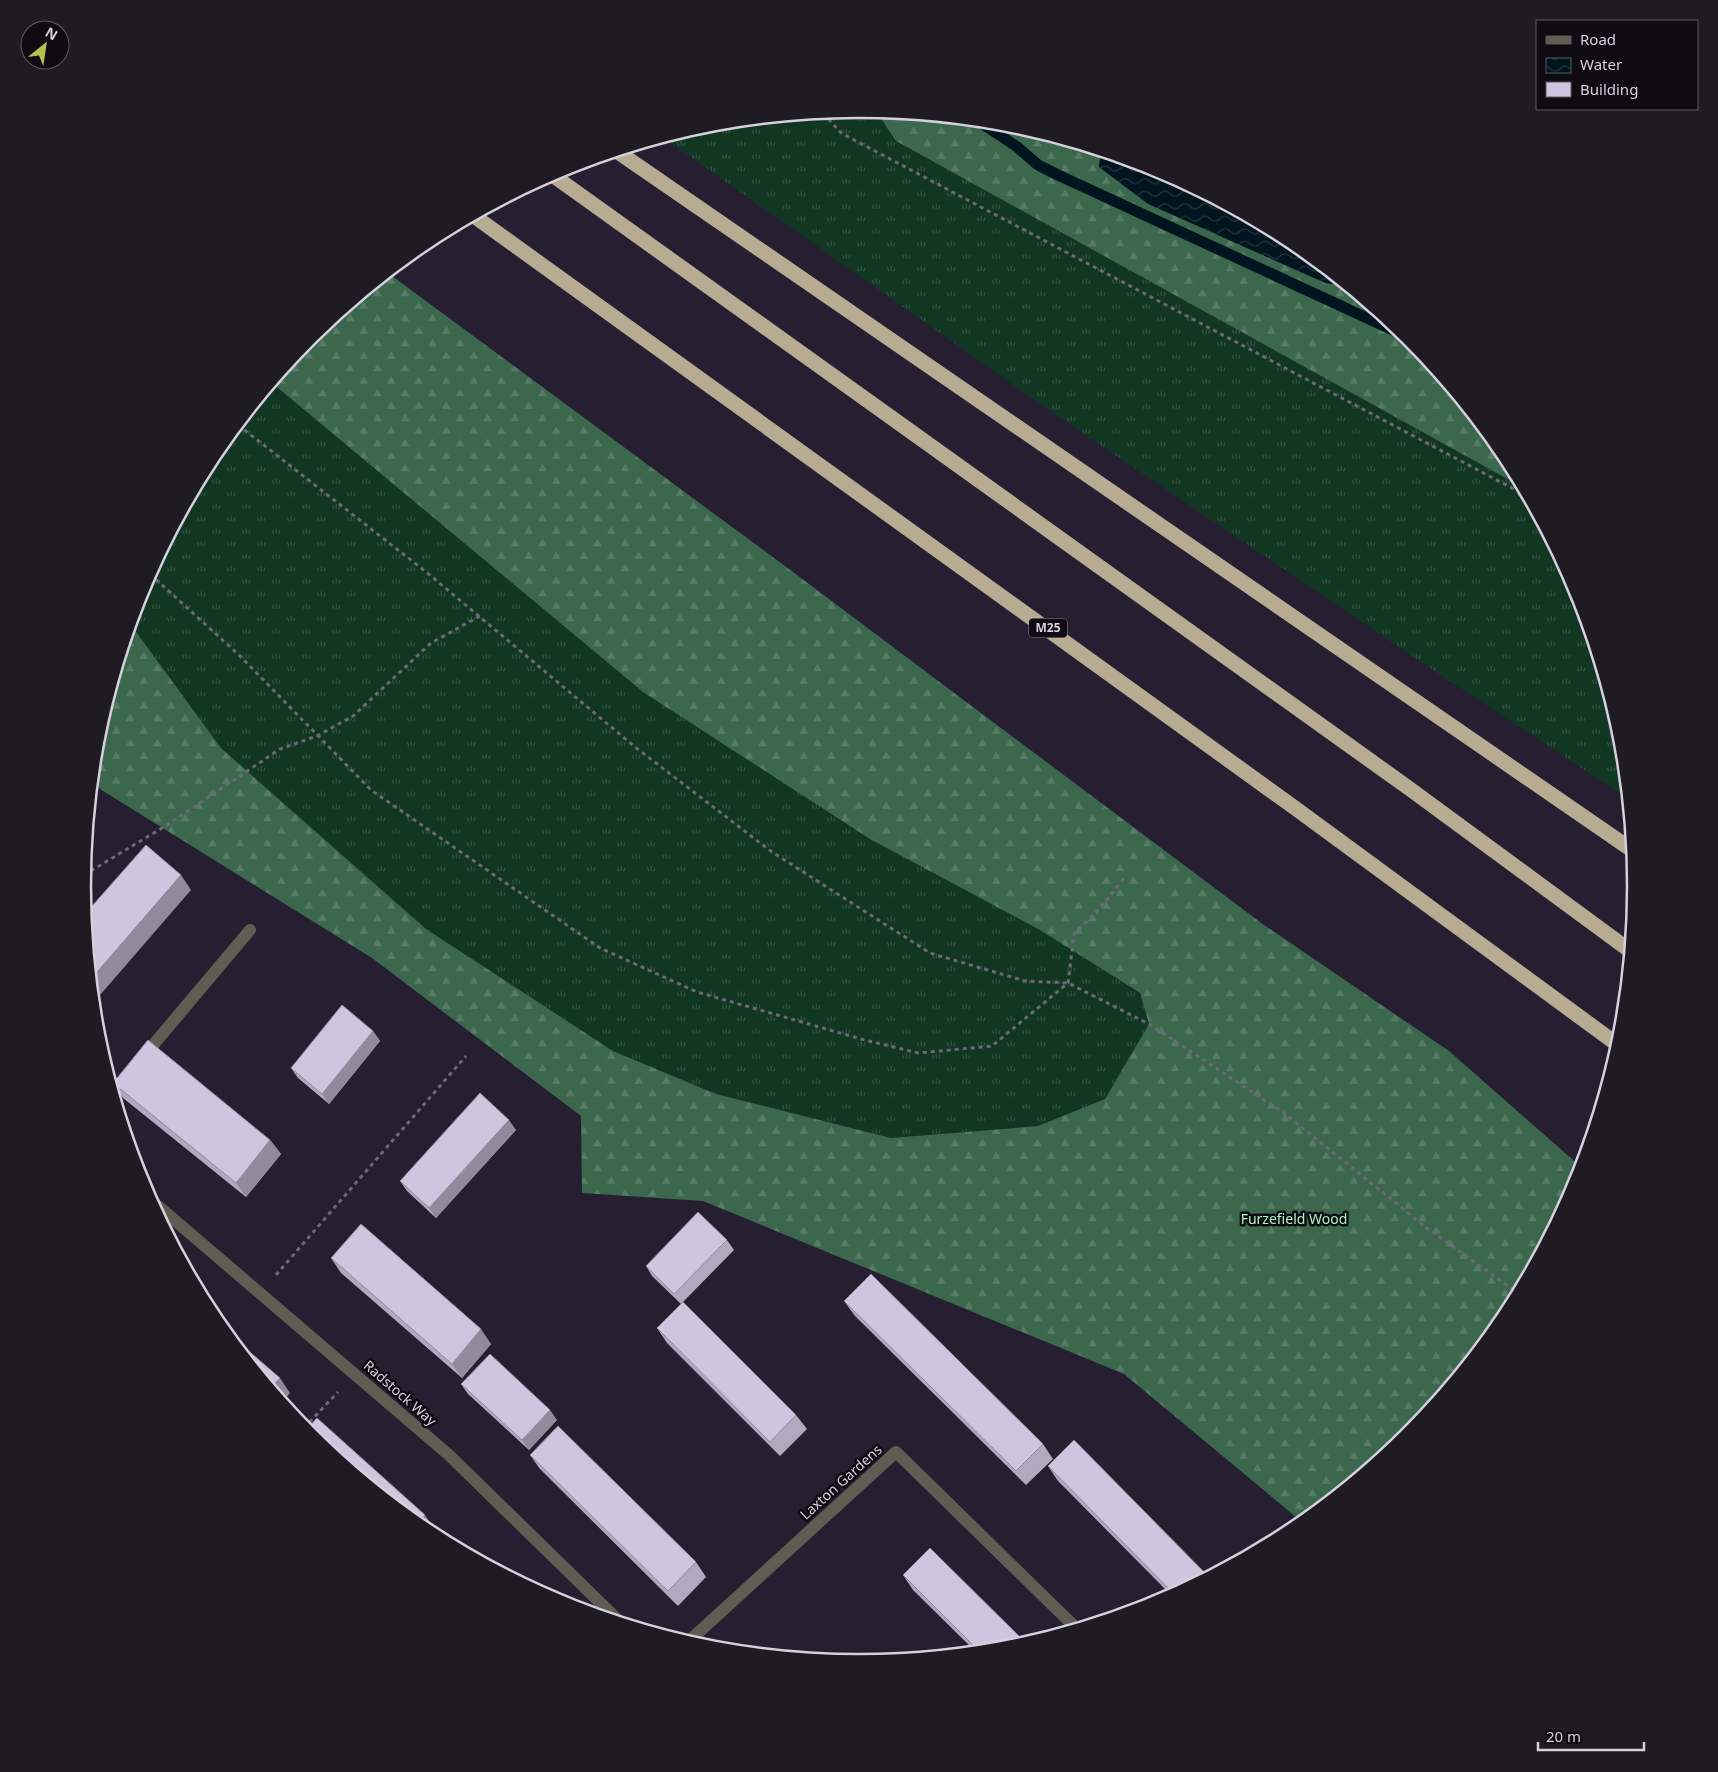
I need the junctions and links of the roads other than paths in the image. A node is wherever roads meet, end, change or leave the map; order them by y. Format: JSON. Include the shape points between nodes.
{"nodes":[{"id":1,"x":623,"y":156,"type":"edge"},
{"id":2,"x":559,"y":180,"type":"edge"},
{"id":3,"x":478,"y":219,"type":"edge"},
{"id":4,"x":1625,"y":845,"type":"edge"},
{"id":5,"x":250,"y":930,"type":"dead end"},
{"id":6,"x":1624,"y":946,"type":"edge"},
{"id":7,"x":1611,"y":1040,"type":"edge"},
{"id":8,"x":132,"y":1070,"type":"edge"},
{"id":9,"x":163,"y":1210,"type":"edge"},
{"id":10,"x":610,"y":1612,"type":"edge"},
{"id":11,"x":1072,"y":1624,"type":"edge"},
{"id":12,"x":695,"y":1636,"type":"edge"}],
"edges":[{"from":1,"to":4,"type":"highway"},
{"from":2,"to":6,"type":"highway"},
{"from":3,"to":7,"type":"highway","number":"M25","via":[[1176,721]]},
{"from":5,"to":8,"type":"street"},
{"from":9,"to":10,"type":"street","name":"Radstock Way","via":[[449,1455]]},
{"from":11,"to":12,"type":"street","name":"Laxton Gardens","via":[[896,1452]]}]}
